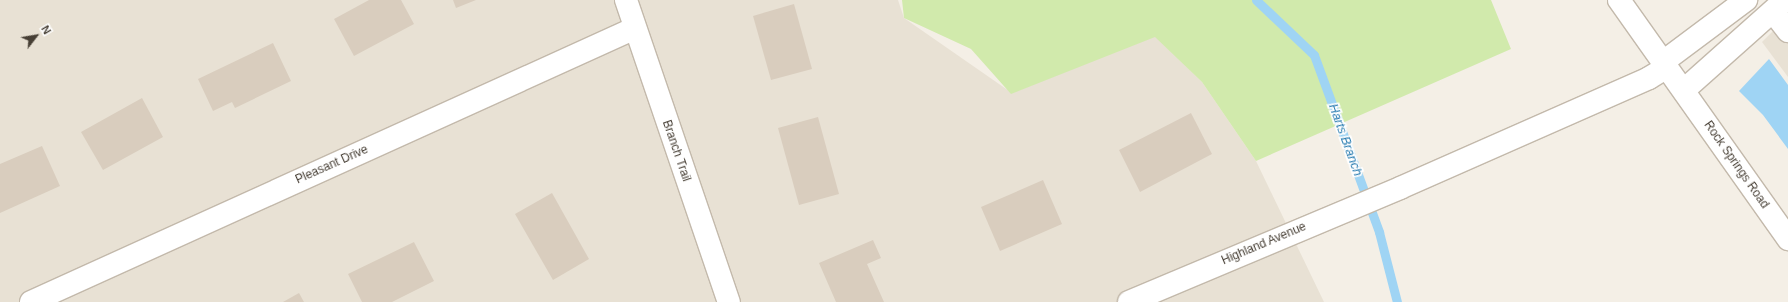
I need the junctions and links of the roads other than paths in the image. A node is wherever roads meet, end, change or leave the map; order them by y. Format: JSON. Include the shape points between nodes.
{"nodes":[{"id":1,"x":626,"y":0,"type":"edge"},
{"id":2,"x":1619,"y":0,"type":"edge"},
{"id":3,"x":1746,"y":0,"type":"edge"},
{"id":4,"x":1780,"y":6,"type":"edge"},
{"id":5,"x":633,"y":29,"type":"junction"},
{"id":6,"x":1788,"y":31,"type":"edge"},
{"id":7,"x":1665,"y":64,"type":"junction"},
{"id":8,"x":1684,"y":90,"type":"junction"},
{"id":9,"x":1788,"y":239,"type":"edge"},
{"id":10,"x":32,"y":302,"type":"edge"},
{"id":11,"x":729,"y":302,"type":"edge"},
{"id":12,"x":1129,"y":302,"type":"edge"}],
"edges":[{"from":1,"to":5,"type":"street","name":"Branch Trail"},
{"from":2,"to":7,"type":"street","name":"Rock Springs Road"},
{"from":3,"to":7,"type":"street","name":"Highland Avenue"},
{"from":4,"to":6,"type":"street"},
{"from":4,"to":8,"type":"street"},
{"from":5,"to":10,"type":"street","name":"Pleasant Drive"},
{"from":5,"to":11,"type":"street","name":"Branch Trail"},
{"from":7,"to":8,"type":"street","name":"Rock Springs Road"},
{"from":7,"to":12,"type":"street","name":"Highland Avenue","via":[[1649,78],[1400,188]]},
{"from":8,"to":9,"type":"street","name":"Rock Springs Road"}]}
